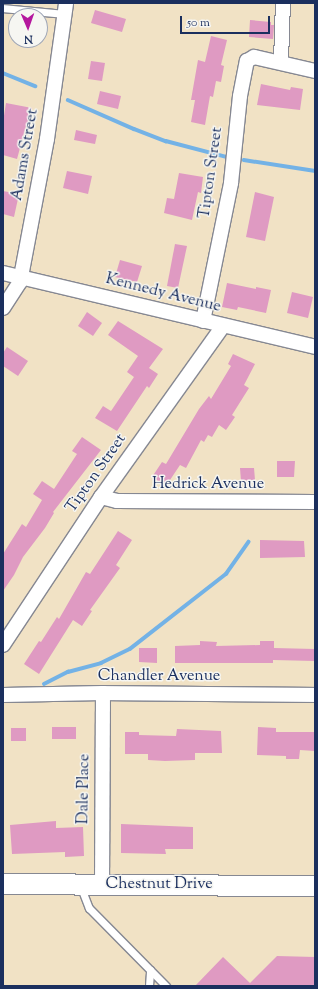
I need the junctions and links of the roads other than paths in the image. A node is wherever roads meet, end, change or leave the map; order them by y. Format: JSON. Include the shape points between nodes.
{"nodes":[{"id":1,"x":283,"y":3,"type":"edge"},
{"id":2,"x":3,"y":8,"type":"edge"},
{"id":3,"x":65,"y":8,"type":"edge"},
{"id":4,"x":281,"y":62,"type":"junction"},
{"id":5,"x":315,"y":71,"type":"edge"},
{"id":6,"x":3,"y":273,"type":"edge"},
{"id":7,"x":21,"y":277,"type":"junction"},
{"id":8,"x":3,"y":308,"type":"edge"},
{"id":9,"x":203,"y":321,"type":"junction"},
{"id":10,"x":223,"y":326,"type":"junction"},
{"id":11,"x":315,"y":347,"type":"edge"},
{"id":12,"x":101,"y":496,"type":"junction"},
{"id":13,"x":315,"y":502,"type":"edge"},
{"id":14,"x":3,"y":645,"type":"edge"},
{"id":15,"x":103,"y":693,"type":"junction"},
{"id":16,"x":3,"y":695,"type":"edge"},
{"id":17,"x":315,"y":695,"type":"edge"},
{"id":18,"x":3,"y":884,"type":"edge"},
{"id":19,"x":80,"y":885,"type":"junction"},
{"id":20,"x":102,"y":885,"type":"junction"},
{"id":21,"x":315,"y":886,"type":"edge"},
{"id":22,"x":150,"y":970,"type":"junction"},
{"id":23,"x":149,"y":986,"type":"edge"},
{"id":24,"x":166,"y":986,"type":"edge"}],
"edges":[{"from":1,"to":4,"type":"street"},
{"from":2,"to":3,"type":"lane"},
{"from":3,"to":7,"type":"street","name":"Adams Street","via":[[47,139]]},
{"from":4,"to":5,"type":"street","name":"Tipton Street"},
{"from":4,"to":9,"type":"street","name":"Tipton Street","via":[[254,57],[248,61],[240,96],[230,182]]},
{"from":6,"to":7,"type":"street","name":"Kennedy Avenue"},
{"from":7,"to":8,"type":"street","name":"Adams Street"},
{"from":7,"to":9,"type":"street","name":"Kennedy Avenue"},
{"from":9,"to":10,"type":"street","name":"Kennedy Avenue"},
{"from":10,"to":11,"type":"street","name":"Kennedy Avenue"},
{"from":10,"to":12,"type":"street","name":"Tipton Street"},
{"from":12,"to":13,"type":"street","name":"Hedrick Avenue","via":[[124,501]]},
{"from":12,"to":14,"type":"street","name":"Tipton Street"},
{"from":15,"to":16,"type":"street","name":"Chandler Avenue"},
{"from":15,"to":17,"type":"street","name":"Chandler Avenue"},
{"from":15,"to":20,"type":"street","name":"Dale Place"},
{"from":18,"to":19,"type":"street","name":"Chestnut Drive"},
{"from":19,"to":20,"type":"street","name":"Chestnut Drive"},
{"from":19,"to":22,"type":"lane","via":[[89,908]]},
{"from":20,"to":21,"type":"street","name":"Chestnut Drive"},
{"from":22,"to":23,"type":"lane"},
{"from":22,"to":24,"type":"lane"}]}
